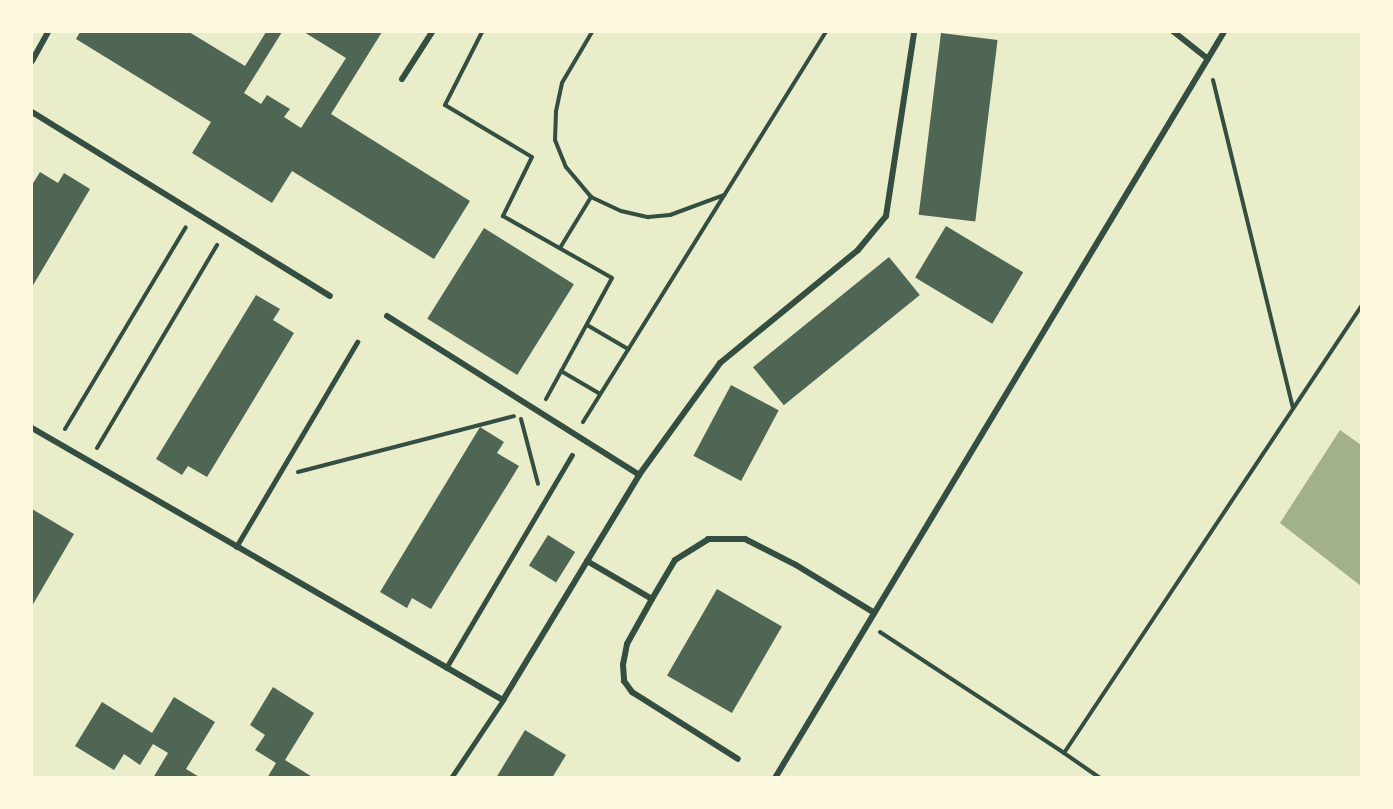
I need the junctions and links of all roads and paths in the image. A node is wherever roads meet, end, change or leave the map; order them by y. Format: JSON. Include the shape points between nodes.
{"nodes":[{"id":1,"x":48,"y":32,"type":"edge"},
{"id":2,"x":432,"y":32,"type":"edge"},
{"id":3,"x":482,"y":32,"type":"edge"},
{"id":4,"x":592,"y":32,"type":"edge"},
{"id":5,"x":826,"y":32,"type":"edge"},
{"id":6,"x":914,"y":32,"type":"edge"},
{"id":7,"x":1174,"y":32,"type":"edge"},
{"id":8,"x":1224,"y":32,"type":"edge"},
{"id":9,"x":1208,"y":59,"type":"junction"},
{"id":10,"x":32,"y":61,"type":"edge"},
{"id":11,"x":402,"y":79,"type":"dead end"},
{"id":12,"x":32,"y":112,"type":"edge"},
{"id":13,"x":724,"y":195,"type":"junction"},
{"id":14,"x":591,"y":197,"type":"junction"},
{"id":15,"x":186,"y":227,"type":"dead end"},
{"id":16,"x":217,"y":245,"type":"dead end"},
{"id":17,"x":560,"y":248,"type":"junction"},
{"id":18,"x":330,"y":296,"type":"dead end"},
{"id":19,"x":1362,"y":305,"type":"edge"},
{"id":20,"x":387,"y":316,"type":"dead end"},
{"id":21,"x":587,"y":325,"type":"junction"},
{"id":22,"x":357,"y":342,"type":"dead end"},
{"id":23,"x":628,"y":349,"type":"junction"},
{"id":24,"x":561,"y":371,"type":"junction"},
{"id":25,"x":600,"y":394,"type":"junction"},
{"id":26,"x":1293,"y":408,"type":"junction"},
{"id":27,"x":539,"y":412,"type":"junction"},
{"id":28,"x":32,"y":428,"type":"edge"},
{"id":29,"x":575,"y":436,"type":"junction"},
{"id":30,"x":57,"y":442,"type":"junction"},
{"id":31,"x":572,"y":455,"type":"dead end"},
{"id":32,"x":89,"y":461,"type":"junction"},
{"id":33,"x":639,"y":475,"type":"junction"},
{"id":34,"x":277,"y":478,"type":"junction"},
{"id":35,"x":543,"y":502,"type":"junction"},
{"id":36,"x":236,"y":547,"type":"junction"},
{"id":37,"x":587,"y":561,"type":"junction"},
{"id":38,"x":652,"y":599,"type":"junction"},
{"id":39,"x":873,"y":612,"type":"junction"},
{"id":40,"x":867,"y":624,"type":"junction"},
{"id":41,"x":446,"y":668,"type":"junction"},
{"id":42,"x":503,"y":700,"type":"junction"},
{"id":43,"x":1064,"y":753,"type":"junction"},
{"id":44,"x":738,"y":759,"type":"dead end"},
{"id":45,"x":451,"y":777,"type":"edge"},
{"id":46,"x":775,"y":777,"type":"edge"},
{"id":47,"x":1100,"y":777,"type":"edge"}],
"edges":[{"from":1,"to":10,"type":"street"},
{"from":2,"to":11,"type":"street"},
{"from":3,"to":17,"type":"path","via":[[445,105],[532,157],[502,216]]},
{"from":4,"to":14,"type":"path","via":[[562,82],[555,140],[566,167]]},
{"from":5,"to":13,"type":"path"},
{"from":6,"to":33,"type":"street","via":[[886,216],[858,250],[720,363]]},
{"from":7,"to":9,"type":"street"},
{"from":8,"to":9,"type":"street"},
{"from":9,"to":26,"type":"path"},
{"from":9,"to":39,"type":"street"},
{"from":12,"to":18,"type":"street"},
{"from":13,"to":14,"type":"path","via":[[670,215],[648,217],[621,211]]},
{"from":13,"to":23,"type":"path"},
{"from":14,"to":17,"type":"path"},
{"from":15,"to":30,"type":"path"},
{"from":16,"to":32,"type":"path"},
{"from":17,"to":21,"type":"path","via":[[612,278]]},
{"from":19,"to":26,"type":"path"},
{"from":20,"to":27,"type":"street"},
{"from":21,"to":23,"type":"path"},
{"from":21,"to":24,"type":"path"},
{"from":22,"to":34,"type":"lane"},
{"from":23,"to":25,"type":"path"},
{"from":24,"to":25,"type":"path"},
{"from":24,"to":27,"type":"path"},
{"from":25,"to":29,"type":"path"},
{"from":26,"to":43,"type":"path"},
{"from":27,"to":29,"type":"street"},
{"from":28,"to":30,"type":"street"},
{"from":29,"to":33,"type":"street"},
{"from":30,"to":32,"type":"street"},
{"from":31,"to":35,"type":"lane"},
{"from":32,"to":36,"type":"street"},
{"from":33,"to":37,"type":"street"},
{"from":34,"to":35,"type":"path","via":[[519,414]]},
{"from":34,"to":36,"type":"lane"},
{"from":35,"to":41,"type":"lane"},
{"from":36,"to":41,"type":"street"},
{"from":37,"to":38,"type":"street"},
{"from":37,"to":42,"type":"street"},
{"from":38,"to":39,"type":"street","via":[[675,560],[708,539],[745,539]]},
{"from":38,"to":44,"type":"street","via":[[627,644],[622,665],[624,681],[632,692]]},
{"from":39,"to":40,"type":"street"},
{"from":40,"to":43,"type":"path"},
{"from":40,"to":46,"type":"street"},
{"from":41,"to":42,"type":"street"},
{"from":42,"to":45,"type":"lane"},
{"from":43,"to":47,"type":"path"}]}
